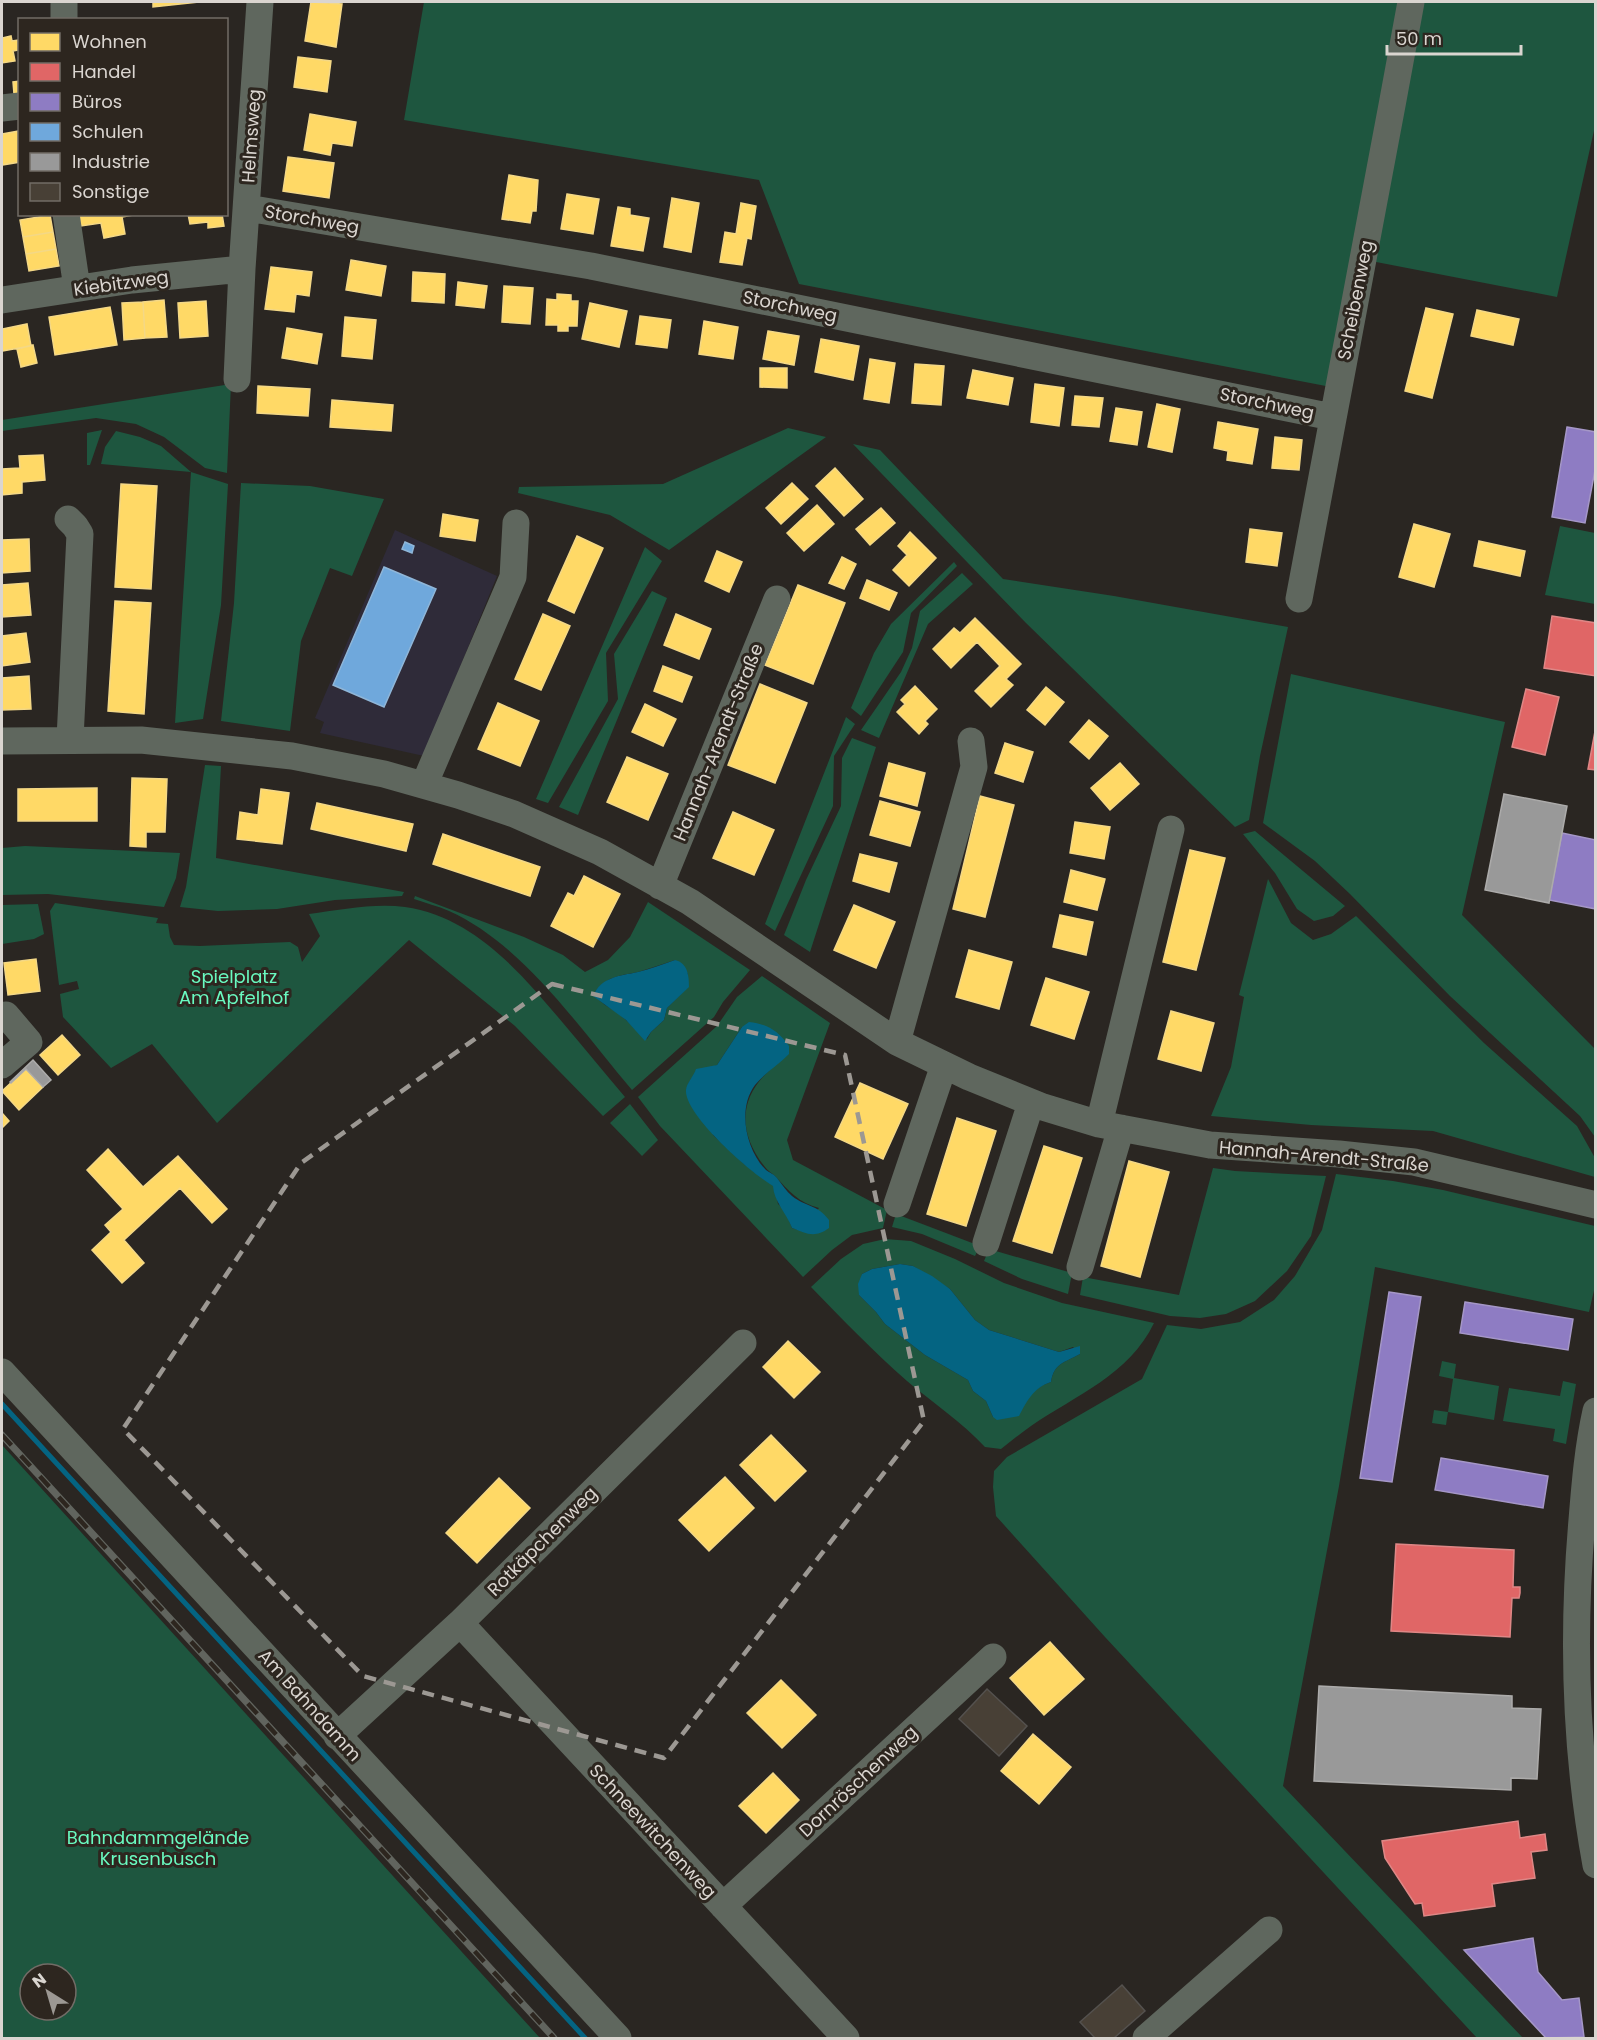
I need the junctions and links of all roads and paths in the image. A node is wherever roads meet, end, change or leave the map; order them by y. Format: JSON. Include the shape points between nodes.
{"nodes":[{"id":1,"x":64,"y":2,"type":"edge"},
{"id":2,"x":260,"y":2,"type":"edge"},
{"id":3,"x":1411,"y":2,"type":"edge"},
{"id":4,"x":64,"y":18,"type":"edge"},
{"id":5,"x":18,"y":106,"type":"edge"},
{"id":6,"x":2,"y":108,"type":"edge"},
{"id":7,"x":246,"y":208,"type":"junction"},
{"id":8,"x":66,"y":216,"type":"edge"},
{"id":9,"x":242,"y":269,"type":"junction"},
{"id":10,"x":77,"y":288,"type":"junction"},
{"id":11,"x":2,"y":300,"type":"edge"},
{"id":12,"x":237,"y":379,"type":"dead end"},
{"id":13,"x":1332,"y":417,"type":"junction"},
{"id":14,"x":68,"y":519,"type":"dead end"},
{"id":15,"x":516,"y":523,"type":"dead end"},
{"id":16,"x":1299,"y":598,"type":"dead end"},
{"id":17,"x":777,"y":599,"type":"dead end"},
{"id":18,"x":70,"y":739,"type":"junction"},
{"id":19,"x":2,"y":741,"type":"edge"},
{"id":20,"x":971,"y":741,"type":"dead end"},
{"id":21,"x":424,"y":785,"type":"junction"},
{"id":22,"x":1171,"y":829,"type":"dead end"},
{"id":23,"x":660,"y":886,"type":"junction"},
{"id":24,"x":2,"y":1019,"type":"edge"},
{"id":25,"x":897,"y":1042,"type":"junction"},
{"id":26,"x":2,"y":1065,"type":"edge"},
{"id":27,"x":944,"y":1065,"type":"junction"},
{"id":28,"x":1031,"y":1103,"type":"junction"},
{"id":29,"x":1110,"y":1126,"type":"junction"},
{"id":30,"x":897,"y":1204,"type":"dead end"},
{"id":31,"x":1596,"y":1205,"type":"edge"},
{"id":32,"x":986,"y":1243,"type":"dead end"},
{"id":33,"x":1080,"y":1267,"type":"dead end"},
{"id":34,"x":743,"y":1343,"type":"dead end"},
{"id":35,"x":2,"y":1372,"type":"edge"},
{"id":36,"x":1596,"y":1411,"type":"edge"},
{"id":37,"x":1586,"y":1578,"type":"edge"},
{"id":38,"x":460,"y":1623,"type":"junction"},
{"id":39,"x":993,"y":1657,"type":"dead end"},
{"id":40,"x":337,"y":1736,"type":"junction"},
{"id":41,"x":1596,"y":1865,"type":"edge"},
{"id":42,"x":723,"y":1906,"type":"junction"},
{"id":43,"x":1269,"y":1930,"type":"dead end"},
{"id":44,"x":618,"y":2038,"type":"edge"},
{"id":45,"x":846,"y":2038,"type":"edge"},
{"id":46,"x":1146,"y":2038,"type":"edge"}],
"edges":[{"from":1,"to":4,"type":"street"},
{"from":2,"to":7,"type":"street","name":"Helmsweg"},
{"from":3,"to":13,"type":"street","name":"Scheibenweg"},
{"from":5,"to":6,"type":"street"},
{"from":7,"to":9,"type":"street","name":"Helmsweg"},
{"from":7,"to":13,"type":"street","name":"Storchweg","via":[[591,266]]},
{"from":8,"to":10,"type":"street"},
{"from":9,"to":10,"type":"street","name":"Kiebitzweg"},
{"from":9,"to":12,"type":"street","name":"Helmsweg"},
{"from":10,"to":11,"type":"street","name":"Kiebitzweg"},
{"from":13,"to":16,"type":"street","name":"Scheibenweg"},
{"from":14,"to":18,"type":"street","via":[[80,534]]},
{"from":15,"to":21,"type":"street","via":[[513,577]]},
{"from":17,"to":23,"type":"street","name":"Hannah-Arendt-Straße"},
{"from":18,"to":19,"type":"street","name":"Hannah-Arendt-Straße"},
{"from":18,"to":21,"type":"street","name":"Hannah-Arendt-Straße","via":[[141,740],[292,756]]},
{"from":20,"to":25,"type":"street","via":[[974,767]]},
{"from":21,"to":23,"type":"street","name":"Hannah-Arendt-Straße","via":[[514,814],[600,852]]},
{"from":22,"to":29,"type":"street"},
{"from":23,"to":25,"type":"street","name":"Hannah-Arendt-Straße","via":[[710,915]]},
{"from":24,"to":26,"type":"street","via":[[6,1015],[29,1042]]},
{"from":25,"to":27,"type":"street","name":"Hannah-Arendt-Straße"},
{"from":27,"to":28,"type":"street","name":"Hannah-Arendt-Straße"},
{"from":27,"to":30,"type":"street"},
{"from":28,"to":29,"type":"street","name":"Hannah-Arendt-Straße"},
{"from":28,"to":32,"type":"street"},
{"from":29,"to":31,"type":"street","name":"Hannah-Arendt-Straße","via":[[1210,1145],[1414,1162]]},
{"from":29,"to":33,"type":"street"},
{"from":34,"to":38,"type":"street","name":"Rotkäpchenweg"},
{"from":35,"to":40,"type":"street","name":"Am Bahndamm"},
{"from":36,"to":37,"type":"street","via":[[1587,1467]]},
{"from":37,"to":41,"type":"street","via":[[1576,1686],[1583,1783]]},
{"from":38,"to":40,"type":"street","name":"Rotkäpchenweg"},
{"from":38,"to":42,"type":"street","name":"Schneewitchenweg"},
{"from":39,"to":42,"type":"street","name":"Dornröschenweg"},
{"from":40,"to":44,"type":"street","name":"Am Bahndamm"},
{"from":42,"to":45,"type":"street","name":"Schneewitchenweg"},
{"from":43,"to":46,"type":"street"}]}
